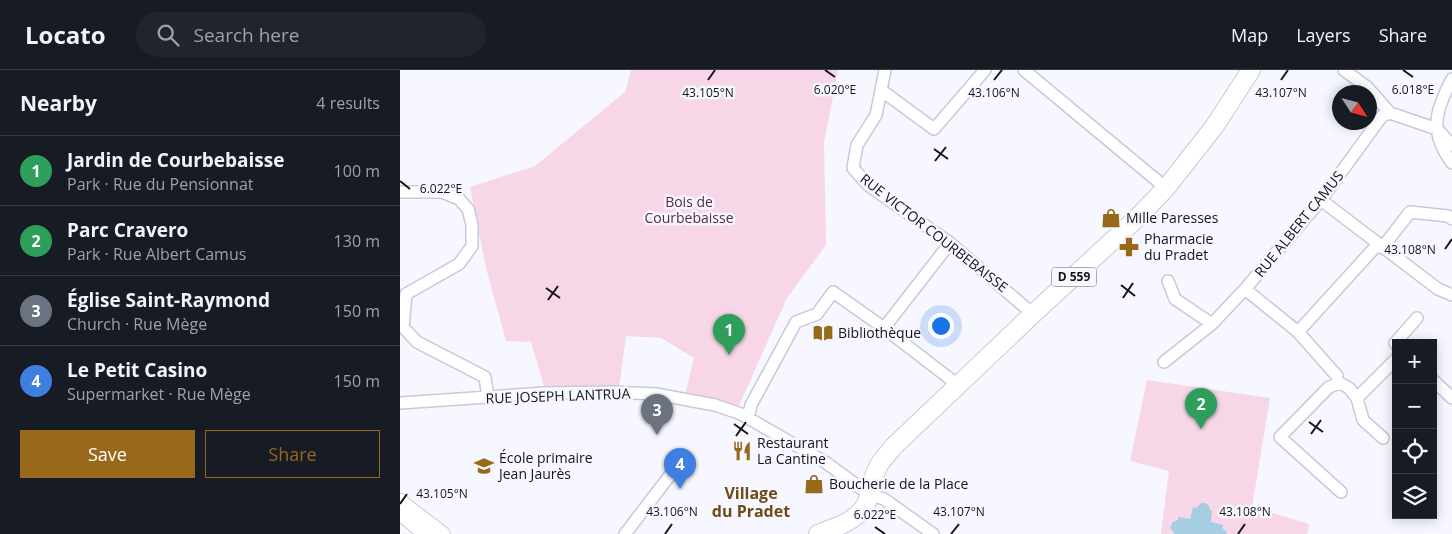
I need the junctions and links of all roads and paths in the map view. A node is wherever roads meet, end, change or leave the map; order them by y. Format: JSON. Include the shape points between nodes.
{"nodes":[{"id":1,"x":885,"y":70,"type":"edge"},
{"id":2,"x":985,"y":70,"type":"edge"},
{"id":3,"x":1024,"y":70,"type":"edge"},
{"id":4,"x":1251,"y":70,"type":"edge"},
{"id":5,"x":1344,"y":70,"type":"edge"},
{"id":6,"x":1452,"y":79,"type":"edge"},
{"id":7,"x":881,"y":90,"type":"junction"},
{"id":8,"x":1390,"y":113,"type":"junction"},
{"id":9,"x":1437,"y":129,"type":"junction"},
{"id":10,"x":1452,"y":145,"type":"edge"},
{"id":11,"x":1452,"y":163,"type":"edge"},
{"id":12,"x":1166,"y":188,"type":"junction"},
{"id":13,"x":400,"y":192,"type":"edge"},
{"id":14,"x":1321,"y":200,"type":"junction"},
{"id":15,"x":1452,"y":219,"type":"edge"},
{"id":16,"x":950,"y":243,"type":"junction"},
{"id":17,"x":1380,"y":246,"type":"junction"},
{"id":18,"x":1168,"y":281,"type":"dead end"},
{"id":19,"x":1245,"y":290,"type":"junction"},
{"id":20,"x":1452,"y":295,"type":"edge"},
{"id":21,"x":1033,"y":314,"type":"junction"},
{"id":22,"x":1417,"y":318,"type":"dead end"},
{"id":23,"x":1212,"y":324,"type":"junction"},
{"id":24,"x":884,"y":328,"type":"junction"},
{"id":25,"x":1298,"y":332,"type":"junction"},
{"id":26,"x":1399,"y":339,"type":"edge"},
{"id":27,"x":1164,"y":362,"type":"dead end"},
{"id":28,"x":1392,"y":363,"type":"edge"},
{"id":29,"x":1338,"y":380,"type":"junction"},
{"id":30,"x":1437,"y":384,"type":"edge"},
{"id":31,"x":958,"y":385,"type":"junction"},
{"id":32,"x":488,"y":398,"type":"junction"},
{"id":33,"x":1357,"y":398,"type":"junction"},
{"id":34,"x":1452,"y":398,"type":"edge"},
{"id":35,"x":400,"y":403,"type":"edge"},
{"id":36,"x":745,"y":416,"type":"junction"},
{"id":37,"x":1383,"y":438,"type":"dead end"},
{"id":38,"x":674,"y":470,"type":"dead end"},
{"id":39,"x":1341,"y":492,"type":"dead end"},
{"id":40,"x":870,"y":495,"type":"junction"},
{"id":41,"x":400,"y":501,"type":"edge"},
{"id":42,"x":400,"y":514,"type":"edge"},
{"id":43,"x":426,"y":534,"type":"edge"},
{"id":44,"x":443,"y":534,"type":"edge"},
{"id":45,"x":625,"y":534,"type":"edge"},
{"id":46,"x":818,"y":534,"type":"edge"},
{"id":47,"x":933,"y":534,"type":"edge"}],
"edges":[{"from":1,"to":7,"type":"street"},
{"from":2,"to":7,"type":"street","via":[[934,129]]},
{"from":3,"to":12,"type":"street"},
{"from":4,"to":12,"type":"main road","number":"D 559","via":[[1214,127]]},
{"from":5,"to":8,"type":"street","via":[[1367,87]]},
{"from":6,"to":9,"type":"street","via":[[1436,118]]},
{"from":7,"to":16,"type":"street","name":"RUE VICTOR COURBEBAISSE","via":[[876,115],[857,145],[853,168],[868,185]]},
{"from":8,"to":9,"type":"street"},
{"from":8,"to":14,"type":"street","name":"RUE ALBERT CAMUS","via":[[1382,116]]},
{"from":9,"to":10,"type":"street"},
{"from":9,"to":11,"type":"street","via":[[1444,152]]},
{"from":12,"to":21,"type":"main road","number":"D 559"},
{"from":13,"to":32,"type":"street","via":[[442,192],[459,199],[468,209],[472,246],[459,264],[406,294],[404,327],[417,342],[484,377]]},
{"from":14,"to":17,"type":"street"},
{"from":14,"to":19,"type":"street","name":"RUE ALBERT CAMUS"},
{"from":15,"to":17,"type":"street","via":[[1410,212]]},
{"from":16,"to":21,"type":"street","name":"RUE VICTOR COURBEBAISSE"},
{"from":16,"to":24,"type":"street"},
{"from":17,"to":20,"type":"street","via":[[1438,289]]},
{"from":17,"to":25,"type":"street"},
{"from":18,"to":23,"type":"street","via":[[1175,299]]},
{"from":19,"to":23,"type":"street","name":"RUE ALBERT CAMUS"},
{"from":19,"to":25,"type":"street"},
{"from":21,"to":31,"type":"main road","number":"D 559"},
{"from":22,"to":26,"type":"street"},
{"from":23,"to":27,"type":"street","name":"RUE ALBERT CAMUS"},
{"from":24,"to":31,"type":"street"},
{"from":24,"to":36,"type":"street","via":[[833,292],[817,314],[796,322]]},
{"from":25,"to":29,"type":"street"},
{"from":28,"to":33,"type":"street"},
{"from":29,"to":33,"type":"street"},
{"from":29,"to":39,"type":"street","via":[[1280,437]]},
{"from":30,"to":34,"type":"street"},
{"from":31,"to":40,"type":"main road","number":"D 559","via":[[893,447],[877,467]]},
{"from":32,"to":35,"type":"street","name":"RUE JOSEPH LANTRUA"},
{"from":32,"to":36,"type":"street","name":"RUE JOSEPH LANTRUA","via":[[554,393],[656,394],[715,405]]},
{"from":33,"to":37,"type":"street","via":[[1363,420]]},
{"from":36,"to":40,"type":"street","name":"RUE JOSEPH LANTRUA","via":[[826,462]]},
{"from":38,"to":45,"type":"street"},
{"from":40,"to":46,"type":"main road","number":"D 559","via":[[858,514]]},
{"from":40,"to":47,"type":"street","name":"RUE JOSEPH LANTRUA","via":[[884,499]]},
{"from":41,"to":44,"type":"street"},
{"from":42,"to":43,"type":"street"}]}
